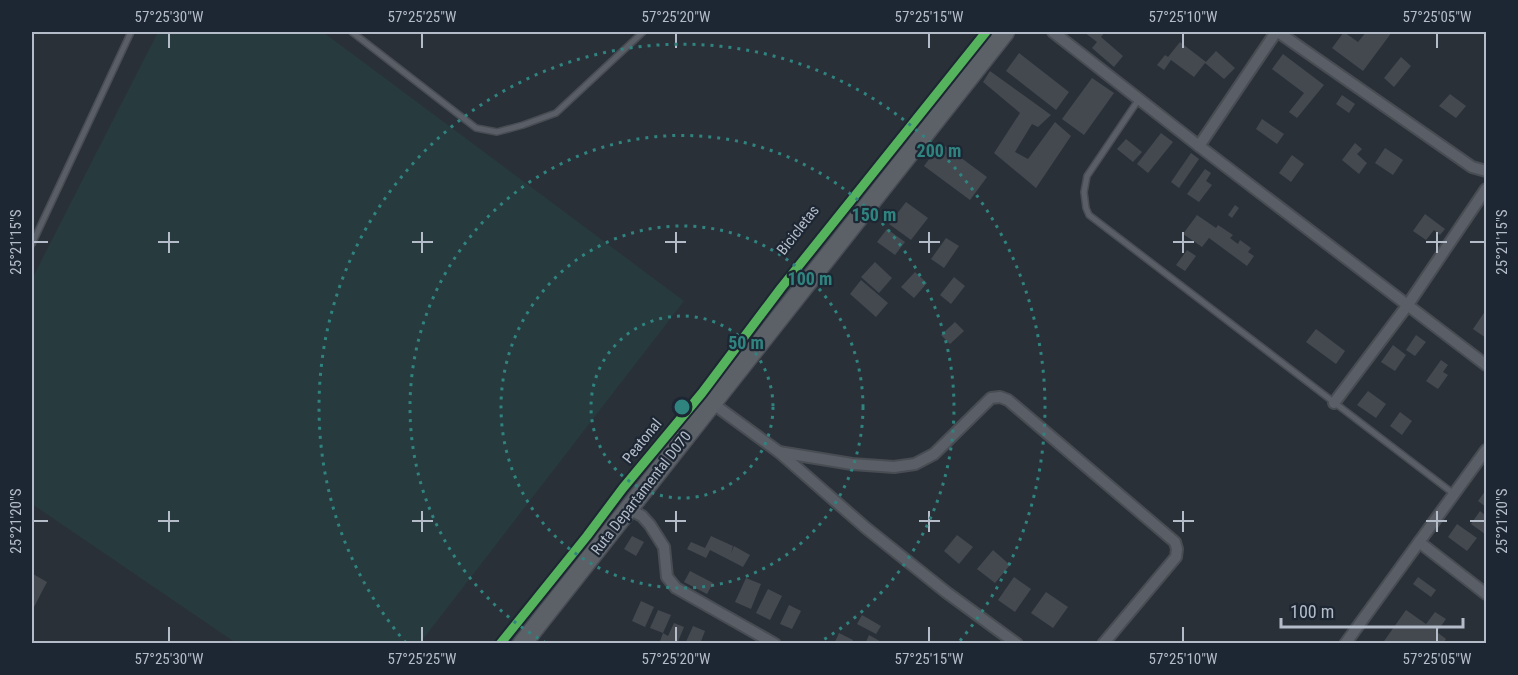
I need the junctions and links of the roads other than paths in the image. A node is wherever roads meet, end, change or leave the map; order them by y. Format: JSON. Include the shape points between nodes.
{"nodes":[{"id":1,"x":131,"y":32,"type":"edge"},
{"id":2,"x":352,"y":32,"type":"edge"},
{"id":3,"x":643,"y":32,"type":"edge"},
{"id":4,"x":1005,"y":32,"type":"edge"},
{"id":5,"x":1053,"y":32,"type":"edge"},
{"id":6,"x":1277,"y":32,"type":"edge"},
{"id":7,"x":1139,"y":99,"type":"junction"},
{"id":8,"x":1199,"y":146,"type":"junction"},
{"id":9,"x":1486,"y":171,"type":"edge"},
{"id":10,"x":1486,"y":189,"type":"edge"},
{"id":11,"x":32,"y":244,"type":"edge"},
{"id":12,"x":1407,"y":306,"type":"junction"},
{"id":13,"x":1486,"y":365,"type":"edge"},
{"id":14,"x":712,"y":403,"type":"junction"},
{"id":15,"x":1334,"y":403,"type":"junction"},
{"id":16,"x":1486,"y":450,"type":"edge"},
{"id":17,"x":779,"y":452,"type":"junction"},
{"id":18,"x":1454,"y":494,"type":"junction"},
{"id":19,"x":629,"y":509,"type":"junction"},
{"id":20,"x":1419,"y":542,"type":"junction"},
{"id":21,"x":1486,"y":594,"type":"edge"},
{"id":22,"x":528,"y":640,"type":"edge"},
{"id":23,"x":775,"y":644,"type":"edge"},
{"id":24,"x":1017,"y":644,"type":"edge"},
{"id":25,"x":1103,"y":644,"type":"edge"},
{"id":26,"x":1345,"y":644,"type":"edge"}],
"edges":[{"from":1,"to":11,"type":"lane"},
{"from":2,"to":3,"type":"lane","via":[[476,128],[497,132],[556,112]]},
{"from":4,"to":14,"type":"main road","name":"Ruta Departamental D070"},
{"from":5,"to":7,"type":"street"},
{"from":6,"to":8,"type":"street"},
{"from":6,"to":9,"type":"street","via":[[1472,167]]},
{"from":7,"to":8,"type":"street"},
{"from":7,"to":15,"type":"lane","via":[[1087,176],[1084,200],[1089,215]]},
{"from":8,"to":12,"type":"street"},
{"from":10,"to":12,"type":"street"},
{"from":12,"to":13,"type":"street"},
{"from":12,"to":15,"type":"street"},
{"from":14,"to":17,"type":"street"},
{"from":14,"to":19,"type":"main road","name":"Ruta Departamental D070"},
{"from":15,"to":18,"type":"lane"},
{"from":16,"to":18,"type":"street"},
{"from":17,"to":24,"type":"street","via":[[866,528]]},
{"from":17,"to":25,"type":"street","via":[[852,464],[907,466],[934,454],[991,398],[1008,400],[1175,542],[1176,556]]},
{"from":18,"to":20,"type":"street"},
{"from":19,"to":22,"type":"main road","name":"Ruta Departamental D070"},
{"from":19,"to":23,"type":"street","via":[[642,516],[664,547],[667,577],[676,588]]},
{"from":20,"to":21,"type":"street"},
{"from":20,"to":26,"type":"street"}]}
